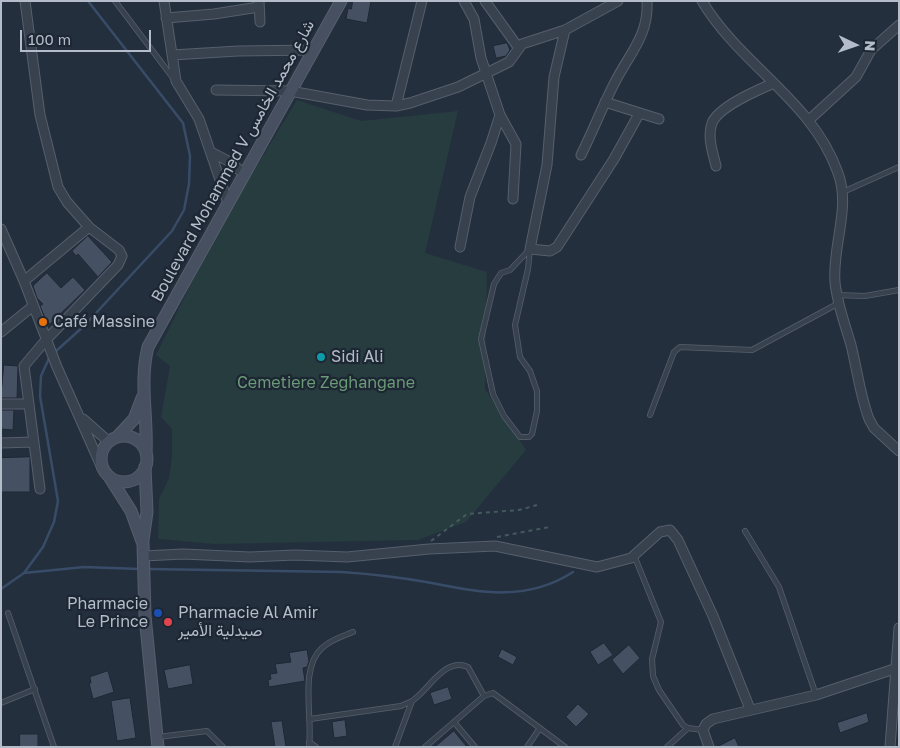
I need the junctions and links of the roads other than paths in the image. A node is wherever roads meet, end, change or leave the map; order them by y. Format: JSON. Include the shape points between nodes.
{"nodes":[{"id":1,"x":25,"y":1,"type":"edge"},
{"id":2,"x":115,"y":1,"type":"edge"},
{"id":3,"x":164,"y":1,"type":"edge"},
{"id":4,"x":169,"y":1,"type":"edge"},
{"id":5,"x":342,"y":1,"type":"edge"},
{"id":6,"x":422,"y":1,"type":"edge"},
{"id":7,"x":464,"y":1,"type":"edge"},
{"id":8,"x":485,"y":1,"type":"edge"},
{"id":9,"x":618,"y":1,"type":"edge"},
{"id":10,"x":647,"y":1,"type":"edge"},
{"id":11,"x":702,"y":1,"type":"edge"},
{"id":12,"x":259,"y":4,"type":"edge"},
{"id":13,"x":165,"y":15,"type":"junction"},
{"id":14,"x":260,"y":22,"type":"dead end"},
{"id":15,"x":899,"y":25,"type":"edge"},
{"id":16,"x":565,"y":30,"type":"junction"},
{"id":17,"x":518,"y":47,"type":"junction"},
{"id":18,"x":314,"y":50,"type":"junction"},
{"id":19,"x":172,"y":55,"type":"junction"},
{"id":20,"x":487,"y":72,"type":"junction"},
{"id":21,"x":176,"y":81,"type":"junction"},
{"id":22,"x":774,"y":83,"type":"junction"},
{"id":23,"x":216,"y":90,"type":"dead end"},
{"id":24,"x":290,"y":91,"type":"junction"},
{"id":25,"x":605,"y":102,"type":"junction"},
{"id":26,"x":396,"y":106,"type":"junction"},
{"id":27,"x":639,"y":114,"type":"junction"},
{"id":28,"x":500,"y":115,"type":"junction"},
{"id":29,"x":659,"y":118,"type":"dead end"},
{"id":30,"x":808,"y":120,"type":"junction"},
{"id":31,"x":211,"y":152,"type":"junction"},
{"id":32,"x":581,"y":155,"type":"dead end"},
{"id":33,"x":716,"y":166,"type":"dead end"},
{"id":34,"x":899,"y":167,"type":"edge"},
{"id":35,"x":244,"y":174,"type":"junction"},
{"id":36,"x":843,"y":192,"type":"junction"},
{"id":37,"x":512,"y":199,"type":"dead end"},
{"id":38,"x":228,"y":203,"type":"junction"},
{"id":39,"x":89,"y":228,"type":"junction"},
{"id":40,"x":1,"y":229,"type":"edge"},
{"id":41,"x":460,"y":247,"type":"dead end"},
{"id":42,"x":530,"y":249,"type":"junction"},
{"id":43,"x":24,"y":281,"type":"junction"},
{"id":44,"x":899,"y":290,"type":"edge"},
{"id":45,"x":838,"y":299,"type":"junction"},
{"id":46,"x":33,"y":306,"type":"junction"},
{"id":47,"x":1,"y":332,"type":"edge"},
{"id":48,"x":46,"y":341,"type":"junction"},
{"id":49,"x":143,"y":396,"type":"junction"},
{"id":50,"x":1,"y":404,"type":"edge"},
{"id":51,"x":28,"y":404,"type":"junction"},
{"id":52,"x":77,"y":413,"type":"junction"},
{"id":53,"x":650,"y":415,"type":"dead end"},
{"id":54,"x":113,"y":438,"type":"junction"},
{"id":55,"x":33,"y":442,"type":"junction"},
{"id":56,"x":1,"y":443,"type":"edge"},
{"id":57,"x":899,"y":451,"type":"edge"},
{"id":58,"x":146,"y":453,"type":"junction"},
{"id":59,"x":145,"y":467,"type":"junction"},
{"id":60,"x":102,"y":468,"type":"junction"},
{"id":61,"x":110,"y":478,"type":"junction"},
{"id":62,"x":40,"y":489,"type":"dead end"},
{"id":63,"x":745,"y":531,"type":"dead end"},
{"id":64,"x":143,"y":544,"type":"junction"},
{"id":65,"x":631,"y":558,"type":"junction"},
{"id":66,"x":144,"y":561,"type":"junction"},
{"id":67,"x":8,"y":613,"type":"dead end"},
{"id":68,"x":899,"y":628,"type":"edge"},
{"id":69,"x":354,"y":632,"type":"dead end"},
{"id":70,"x":894,"y":669,"type":"junction"},
{"id":71,"x":35,"y":689,"type":"junction"},
{"id":72,"x":816,"y":695,"type":"junction"},
{"id":73,"x":484,"y":696,"type":"junction"},
{"id":74,"x":412,"y":701,"type":"junction"},
{"id":75,"x":1,"y":703,"type":"edge"},
{"id":76,"x":750,"y":709,"type":"junction"},
{"id":77,"x":310,"y":719,"type":"junction"},
{"id":78,"x":454,"y":722,"type":"junction"},
{"id":79,"x":540,"y":728,"type":"junction"},
{"id":80,"x":688,"y":728,"type":"junction"},
{"id":81,"x":703,"y":730,"type":"junction"},
{"id":82,"x":157,"y":742,"type":"edge"},
{"id":83,"x":309,"y":745,"type":"edge"},
{"id":84,"x":54,"y":747,"type":"edge"},
{"id":85,"x":223,"y":747,"type":"edge"},
{"id":86,"x":316,"y":747,"type":"edge"},
{"id":87,"x":395,"y":747,"type":"edge"},
{"id":88,"x":425,"y":747,"type":"edge"},
{"id":89,"x":475,"y":747,"type":"edge"},
{"id":90,"x":527,"y":747,"type":"edge"},
{"id":91,"x":565,"y":747,"type":"edge"},
{"id":92,"x":667,"y":747,"type":"edge"},
{"id":93,"x":709,"y":747,"type":"edge"},
{"id":94,"x":890,"y":747,"type":"edge"}],
"edges":[{"from":1,"to":39,"type":"street","via":[[40,115],[54,176],[62,195]]},
{"from":2,"to":21,"type":"lane"},
{"from":3,"to":13,"type":"street"},
{"from":4,"to":13,"type":"street"},
{"from":5,"to":18,"type":"main road","name":"Boulevard Mohammed V شارع محمد الخامس"},
{"from":6,"to":26,"type":"street"},
{"from":7,"to":20,"type":"street","via":[[474,19]]},
{"from":8,"to":17,"type":"street"},
{"from":9,"to":16,"type":"street"},
{"from":10,"to":25,"type":"street","via":[[647,19],[640,41]]},
{"from":11,"to":22,"type":"street","via":[[730,39]]},
{"from":12,"to":13,"type":"street","via":[[214,14]]},
{"from":12,"to":14,"type":"street"},
{"from":13,"to":19,"type":"street"},
{"from":15,"to":30,"type":"street","via":[[871,50],[856,77]]},
{"from":16,"to":17,"type":"street"},
{"from":16,"to":42,"type":"street","via":[[554,77],[547,165]]},
{"from":17,"to":20,"type":"street","via":[[509,62]]},
{"from":18,"to":19,"type":"street"},
{"from":18,"to":24,"type":"main road","name":"Boulevard Mohammed V شارع محمد الخامس"},
{"from":19,"to":21,"type":"street"},
{"from":20,"to":26,"type":"street","via":[[446,92]]},
{"from":20,"to":28,"type":"street"},
{"from":21,"to":31,"type":"street","via":[[196,112]]},
{"from":22,"to":30,"type":"street"},
{"from":22,"to":33,"type":"street","via":[[748,95],[715,119],[711,144]]},
{"from":23,"to":24,"type":"street"},
{"from":24,"to":26,"type":"street","via":[[354,104]]},
{"from":24,"to":35,"type":"main road","name":"Boulevard Mohammed V شارع محمد الخامس"},
{"from":25,"to":27,"type":"street"},
{"from":25,"to":32,"type":"street"},
{"from":27,"to":29,"type":"street"},
{"from":27,"to":42,"type":"street","via":[[557,247],[550,251]]},
{"from":28,"to":37,"type":"street","via":[[516,144]]},
{"from":28,"to":41,"type":"street","via":[[470,197]]},
{"from":30,"to":36,"type":"street","via":[[838,172]]},
{"from":31,"to":35,"type":"street"},
{"from":31,"to":38,"type":"street"},
{"from":34,"to":36,"type":"lane"},
{"from":35,"to":38,"type":"main road","name":"Boulevard Mohammed V شارع محمد الخامس"},
{"from":36,"to":45,"type":"street","via":[[835,252]]},
{"from":38,"to":49,"type":"main road","name":"Boulevard Mohammed V شارع محمد الخامس","via":[[148,347]]},
{"from":39,"to":43,"type":"street"},
{"from":39,"to":48,"type":"street","via":[[119,250],[121,258]]},
{"from":40,"to":43,"type":"street"},
{"from":42,"to":42,"type":"lane","via":[[510,270],[501,273],[494,284],[481,338],[493,394],[520,437],[532,434],[537,411],[536,382],[520,357],[515,330]]},
{"from":43,"to":46,"type":"street"},
{"from":44,"to":45,"type":"lane"},
{"from":45,"to":53,"type":"lane","via":[[752,350],[680,347],[674,352]]},
{"from":45,"to":57,"type":"street","via":[[869,419],[874,428]]},
{"from":46,"to":47,"type":"street"},
{"from":46,"to":48,"type":"street"},
{"from":48,"to":51,"type":"street","via":[[24,366]]},
{"from":48,"to":52,"type":"street"},
{"from":49,"to":54,"type":"main road","name":"Boulevard Mohammed V شارع محمد الخامس","via":[[134,419]]},
{"from":49,"to":58,"type":"main road","name":"Boulevard Mohammed V شارع محمد الخامس"},
{"from":50,"to":51,"type":"street"},
{"from":51,"to":55,"type":"street"},
{"from":52,"to":54,"type":"street"},
{"from":52,"to":60,"type":"street"},
{"from":54,"to":58,"type":"main road","via":[[136,439]]},
{"from":54,"to":60,"type":"main road","via":[[101,453]]},
{"from":55,"to":56,"type":"street"},
{"from":55,"to":62,"type":"street"},
{"from":58,"to":59,"type":"main road"},
{"from":59,"to":61,"type":"main road","via":[[130,482]]},
{"from":59,"to":64,"type":"main road","via":[[147,512]]},
{"from":60,"to":61,"type":"main road"},
{"from":61,"to":64,"type":"main road","via":[[131,511]]},
{"from":63,"to":72,"type":"lane","via":[[779,587]]},
{"from":64,"to":66,"type":"main road"},
{"from":65,"to":66,"type":"street","via":[[591,566],[495,546],[347,557],[183,554]]},
{"from":65,"to":76,"type":"street","via":[[660,532],[673,532]]},
{"from":65,"to":80,"type":"lane","via":[[636,560],[661,618],[652,659],[653,676],[676,716]]},
{"from":66,"to":82,"type":"main road"},
{"from":67,"to":71,"type":"lane"},
{"from":68,"to":70,"type":"street"},
{"from":69,"to":77,"type":"lane","via":[[324,646],[314,658],[310,677]]},
{"from":70,"to":72,"type":"street"},
{"from":70,"to":94,"type":"street"},
{"from":71,"to":75,"type":"lane"},
{"from":71,"to":84,"type":"lane"},
{"from":72,"to":76,"type":"street"},
{"from":73,"to":74,"type":"lane","via":[[468,667],[460,665],[447,668]]},
{"from":73,"to":78,"type":"lane"},
{"from":73,"to":79,"type":"lane","via":[[497,694]]},
{"from":74,"to":77,"type":"lane","via":[[375,711]]},
{"from":74,"to":87,"type":"lane"},
{"from":76,"to":81,"type":"street","via":[[714,719]]},
{"from":77,"to":83,"type":"lane"},
{"from":78,"to":88,"type":"lane"},
{"from":78,"to":89,"type":"lane"},
{"from":79,"to":90,"type":"lane"},
{"from":79,"to":91,"type":"lane"},
{"from":80,"to":81,"type":"lane"},
{"from":80,"to":92,"type":"lane"},
{"from":81,"to":93,"type":"street"},
{"from":82,"to":85,"type":"lane","via":[[206,731]]},
{"from":83,"to":86,"type":"lane"}]}
